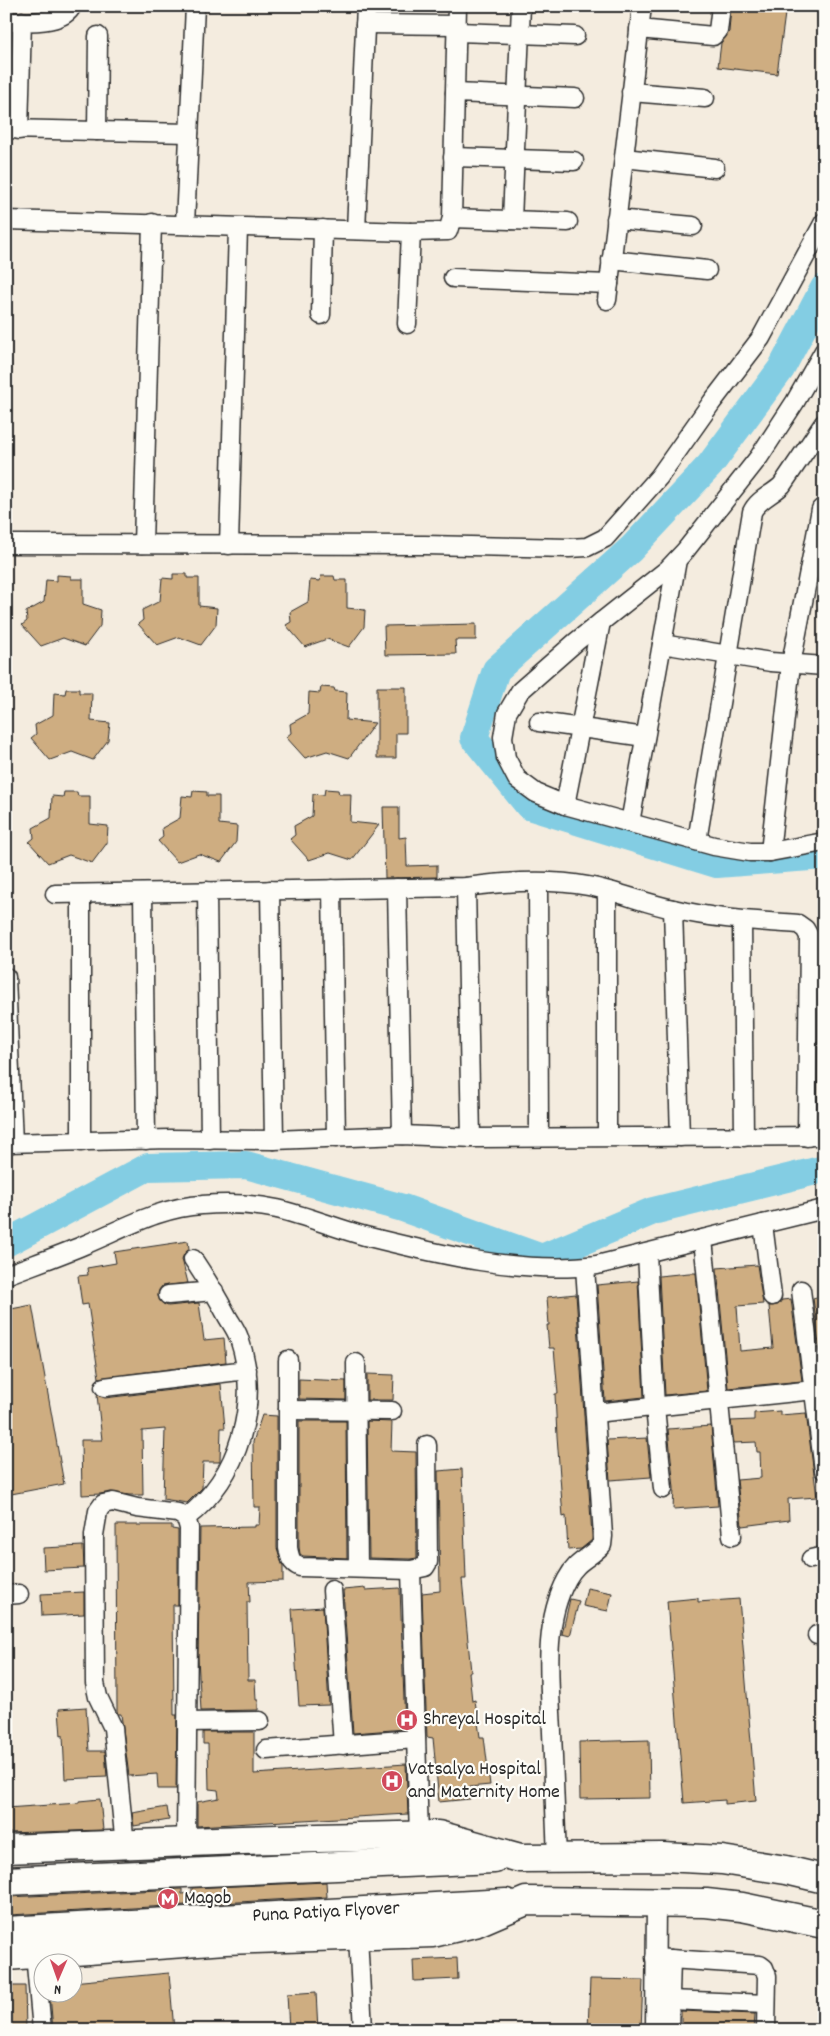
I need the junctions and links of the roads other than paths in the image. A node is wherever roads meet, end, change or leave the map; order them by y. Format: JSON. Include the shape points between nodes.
{"nodes":[{"id":1,"x":72,"y":6,"type":"edge"},
{"id":2,"x":195,"y":6,"type":"edge"},
{"id":3,"x":366,"y":6,"type":"edge"},
{"id":4,"x":457,"y":6,"type":"edge"},
{"id":5,"x":522,"y":6,"type":"edge"},
{"id":6,"x":642,"y":6,"type":"edge"},
{"id":7,"x":721,"y":6,"type":"edge"},
{"id":8,"x":14,"y":22,"type":"edge"},
{"id":9,"x":365,"y":24,"type":"junction"},
{"id":10,"x":457,"y":29,"type":"junction"},
{"id":11,"x":639,"y":29,"type":"junction"},
{"id":12,"x":520,"y":34,"type":"junction"},
{"id":13,"x":98,"y":36,"type":"dead end"},
{"id":14,"x":575,"y":36,"type":"dead end"},
{"id":15,"x":455,"y":92,"type":"junction"},
{"id":16,"x":632,"y":92,"type":"junction"},
{"id":17,"x":517,"y":95,"type":"junction"},
{"id":18,"x":575,"y":98,"type":"dead end"},
{"id":19,"x":705,"y":98,"type":"dead end"},
{"id":20,"x":13,"y":129,"type":"edge"},
{"id":21,"x":97,"y":131,"type":"junction"},
{"id":22,"x":189,"y":133,"type":"junction"},
{"id":23,"x":454,"y":157,"type":"junction"},
{"id":24,"x":624,"y":158,"type":"junction"},
{"id":25,"x":514,"y":159,"type":"junction"},
{"id":26,"x":574,"y":161,"type":"dead end"},
{"id":27,"x":715,"y":168,"type":"dead end"},
{"id":28,"x":452,"y":218,"type":"junction"},
{"id":29,"x":616,"y":219,"type":"junction"},
{"id":30,"x":6,"y":220,"type":"edge"},
{"id":31,"x":512,"y":220,"type":"junction"},
{"id":32,"x":568,"y":222,"type":"dead end"},
{"id":33,"x":824,"y":222,"type":"edge"},
{"id":34,"x":152,"y":224,"type":"junction"},
{"id":35,"x":186,"y":224,"type":"junction"},
{"id":36,"x":693,"y":226,"type":"dead end"},
{"id":37,"x":238,"y":228,"type":"junction"},
{"id":38,"x":323,"y":230,"type":"junction"},
{"id":39,"x":356,"y":230,"type":"junction"},
{"id":40,"x":411,"y":232,"type":"junction"},
{"id":41,"x":611,"y":260,"type":"junction"},
{"id":42,"x":707,"y":270,"type":"dead end"},
{"id":43,"x":453,"y":278,"type":"dead end"},
{"id":44,"x":321,"y":315,"type":"dead end"},
{"id":45,"x":407,"y":324,"type":"dead end"},
{"id":46,"x":824,"y":351,"type":"edge"},
{"id":47,"x":824,"y":423,"type":"edge"},
{"id":48,"x":821,"y":509,"type":"dead end"},
{"id":49,"x":6,"y":544,"type":"edge"},
{"id":50,"x":143,"y":544,"type":"junction"},
{"id":51,"x":229,"y":545,"type":"junction"},
{"id":52,"x":677,"y":560,"type":"junction"},
{"id":53,"x":601,"y":622,"type":"junction"},
{"id":54,"x":662,"y":644,"type":"junction"},
{"id":55,"x":728,"y":655,"type":"junction"},
{"id":56,"x":791,"y":664,"type":"junction"},
{"id":57,"x":824,"y":666,"type":"edge"},
{"id":58,"x":539,"y":722,"type":"dead end"},
{"id":59,"x":580,"y":728,"type":"junction"},
{"id":60,"x":645,"y":737,"type":"junction"},
{"id":61,"x":565,"y":805,"type":"junction"},
{"id":62,"x":630,"y":823,"type":"junction"},
{"id":63,"x":697,"y":842,"type":"junction"},
{"id":64,"x":824,"y":842,"type":"edge"},
{"id":65,"x":770,"y":852,"type":"junction"},
{"id":66,"x":538,"y":883,"type":"junction"},
{"id":67,"x":466,"y":887,"type":"junction"},
{"id":68,"x":397,"y":888,"type":"junction"},
{"id":69,"x":332,"y":889,"type":"junction"},
{"id":70,"x":270,"y":890,"type":"junction"},
{"id":71,"x":607,"y":891,"type":"junction"},
{"id":72,"x":207,"y":892,"type":"junction"},
{"id":73,"x":143,"y":893,"type":"junction"},
{"id":74,"x":55,"y":894,"type":"dead end"},
{"id":75,"x":81,"y":894,"type":"junction"},
{"id":76,"x":673,"y":909,"type":"junction"},
{"id":77,"x":742,"y":921,"type":"junction"},
{"id":78,"x":6,"y":977,"type":"edge"},
{"id":79,"x":402,"y":1135,"type":"junction"},
{"id":80,"x":607,"y":1136,"type":"junction"},
{"id":81,"x":680,"y":1136,"type":"junction"},
{"id":82,"x":539,"y":1137,"type":"junction"},
{"id":83,"x":744,"y":1137,"type":"junction"},
{"id":84,"x":816,"y":1137,"type":"edge"},
{"id":85,"x":336,"y":1138,"type":"junction"},
{"id":86,"x":471,"y":1138,"type":"junction"},
{"id":87,"x":146,"y":1140,"type":"junction"},
{"id":88,"x":210,"y":1140,"type":"junction"},
{"id":89,"x":274,"y":1140,"type":"junction"},
{"id":90,"x":80,"y":1142,"type":"junction"},
{"id":91,"x":9,"y":1143,"type":"edge"},
{"id":92,"x":824,"y":1209,"type":"edge"},
{"id":93,"x":763,"y":1224,"type":"junction"},
{"id":94,"x":703,"y":1239,"type":"junction"},
{"id":95,"x":647,"y":1253,"type":"junction"},
{"id":96,"x":193,"y":1259,"type":"dead end"},
{"id":97,"x":586,"y":1267,"type":"junction"},
{"id":98,"x":6,"y":1275,"type":"edge"},
{"id":99,"x":801,"y":1290,"type":"dead end"},
{"id":100,"x":214,"y":1291,"type":"junction"},
{"id":101,"x":168,"y":1295,"type":"dead end"},
{"id":102,"x":772,"y":1296,"type":"dead end"},
{"id":103,"x":288,"y":1360,"type":"dead end"},
{"id":104,"x":356,"y":1362,"type":"dead end"},
{"id":105,"x":247,"y":1370,"type":"junction"},
{"id":106,"x":104,"y":1387,"type":"dead end"},
{"id":107,"x":814,"y":1390,"type":"junction"},
{"id":108,"x":719,"y":1400,"type":"junction"},
{"id":109,"x":655,"y":1406,"type":"junction"},
{"id":110,"x":288,"y":1410,"type":"junction"},
{"id":111,"x":357,"y":1411,"type":"junction"},
{"id":112,"x":392,"y":1411,"type":"dead end"},
{"id":113,"x":595,"y":1413,"type":"junction"},
{"id":114,"x":427,"y":1445,"type":"dead end"},
{"id":115,"x":824,"y":1470,"type":"edge"},
{"id":116,"x":663,"y":1489,"type":"dead end"},
{"id":117,"x":186,"y":1518,"type":"junction"},
{"id":118,"x":732,"y":1536,"type":"dead end"},
{"id":119,"x":358,"y":1568,"type":"junction"},
{"id":120,"x":411,"y":1570,"type":"junction"},
{"id":121,"x":332,"y":1590,"type":"dead end"},
{"id":122,"x":260,"y":1721,"type":"dead end"},
{"id":123,"x":187,"y":1722,"type":"junction"},
{"id":124,"x":416,"y":1739,"type":"junction"},
{"id":125,"x":343,"y":1745,"type":"junction"},
{"id":126,"x":266,"y":1750,"type":"dead end"},
{"id":127,"x":419,"y":1836,"type":"junction"},
{"id":128,"x":186,"y":1842,"type":"junction"},
{"id":129,"x":125,"y":1844,"type":"junction"},
{"id":130,"x":6,"y":1849,"type":"edge"},
{"id":131,"x":664,"y":1857,"type":"junction"},
{"id":132,"x":520,"y":1858,"type":"junction"},
{"id":133,"x":557,"y":1858,"type":"junction"},
{"id":134,"x":824,"y":1860,"type":"edge"},
{"id":135,"x":824,"y":1879,"type":"edge"},
{"id":136,"x":6,"y":1881,"type":"edge"},
{"id":137,"x":526,"y":1901,"type":"junction"},
{"id":138,"x":661,"y":1902,"type":"junction"},
{"id":139,"x":824,"y":1924,"type":"edge"},
{"id":140,"x":6,"y":1931,"type":"edge"},
{"id":141,"x":358,"y":1936,"type":"junction"},
{"id":142,"x":824,"y":1942,"type":"edge"},
{"id":143,"x":32,"y":1954,"type":"edge"},
{"id":144,"x":35,"y":1954,"type":"edge"},
{"id":145,"x":6,"y":1956,"type":"edge"},
{"id":146,"x":663,"y":1959,"type":"junction"},
{"id":147,"x":670,"y":2000,"type":"junction"},
{"id":148,"x":40,"y":2004,"type":"edge"},
{"id":149,"x":766,"y":2004,"type":"junction"},
{"id":150,"x":42,"y":2030,"type":"edge"},
{"id":151,"x":363,"y":2030,"type":"edge"},
{"id":152,"x":654,"y":2030,"type":"edge"},
{"id":153,"x":669,"y":2030,"type":"edge"},
{"id":154,"x":766,"y":2030,"type":"edge"}],
"edges":[{"from":1,"to":8,"type":"street","via":[[67,14],[57,19]]},
{"from":2,"to":22,"type":"street"},
{"from":3,"to":9,"type":"street"},
{"from":4,"to":10,"type":"street"},
{"from":5,"to":12,"type":"street"},
{"from":6,"to":11,"type":"street"},
{"from":7,"to":11,"type":"street","via":[[718,31],[713,36]]},
{"from":8,"to":20,"type":"street"},
{"from":9,"to":10,"type":"street"},
{"from":9,"to":39,"type":"street"},
{"from":10,"to":12,"type":"street"},
{"from":10,"to":15,"type":"street"},
{"from":11,"to":16,"type":"street"},
{"from":12,"to":14,"type":"street"},
{"from":12,"to":17,"type":"street"},
{"from":13,"to":21,"type":"street"},
{"from":15,"to":17,"type":"street"},
{"from":15,"to":23,"type":"street"},
{"from":16,"to":19,"type":"street"},
{"from":16,"to":24,"type":"street"},
{"from":17,"to":18,"type":"street"},
{"from":17,"to":25,"type":"street"},
{"from":20,"to":21,"type":"street"},
{"from":21,"to":22,"type":"street"},
{"from":22,"to":35,"type":"street"},
{"from":23,"to":25,"type":"street"},
{"from":23,"to":28,"type":"street"},
{"from":24,"to":27,"type":"street"},
{"from":24,"to":29,"type":"street"},
{"from":25,"to":26,"type":"street"},
{"from":25,"to":31,"type":"street"},
{"from":28,"to":31,"type":"street"},
{"from":28,"to":40,"type":"street","via":[[448,231]]},
{"from":29,"to":36,"type":"street"},
{"from":29,"to":41,"type":"street"},
{"from":30,"to":34,"type":"street"},
{"from":31,"to":32,"type":"street"},
{"from":33,"to":51,"type":"street","via":[[760,338],[659,477],[605,538],[587,547],[569,548]]},
{"from":34,"to":35,"type":"street"},
{"from":34,"to":50,"type":"street"},
{"from":35,"to":37,"type":"street"},
{"from":37,"to":38,"type":"street"},
{"from":37,"to":51,"type":"street"},
{"from":38,"to":39,"type":"street"},
{"from":38,"to":44,"type":"street"},
{"from":39,"to":40,"type":"street"},
{"from":40,"to":45,"type":"street"},
{"from":41,"to":42,"type":"street"},
{"from":41,"to":43,"type":"street","via":[[608,292]]},
{"from":46,"to":52,"type":"street","via":[[759,456]]},
{"from":47,"to":55,"type":"street","via":[[782,485],[756,504],[752,512]]},
{"from":48,"to":56,"type":"street"},
{"from":49,"to":50,"type":"street"},
{"from":50,"to":51,"type":"street"},
{"from":52,"to":53,"type":"street"},
{"from":52,"to":54,"type":"street"},
{"from":53,"to":59,"type":"street"},
{"from":53,"to":61,"type":"street","via":[[520,691],[507,713],[503,737],[506,758],[517,779],[536,793]]},
{"from":54,"to":55,"type":"street"},
{"from":54,"to":60,"type":"street"},
{"from":55,"to":56,"type":"street"},
{"from":55,"to":63,"type":"street"},
{"from":56,"to":57,"type":"street"},
{"from":56,"to":65,"type":"street"},
{"from":58,"to":59,"type":"street"},
{"from":59,"to":60,"type":"street"},
{"from":59,"to":61,"type":"street"},
{"from":60,"to":62,"type":"street"},
{"from":61,"to":62,"type":"street"},
{"from":62,"to":63,"type":"street"},
{"from":63,"to":65,"type":"street"},
{"from":64,"to":65,"type":"street"},
{"from":66,"to":67,"type":"street"},
{"from":66,"to":71,"type":"street","via":[[563,883]]},
{"from":66,"to":82,"type":"street"},
{"from":67,"to":68,"type":"street"},
{"from":67,"to":86,"type":"street"},
{"from":68,"to":69,"type":"street"},
{"from":68,"to":79,"type":"street"},
{"from":69,"to":70,"type":"street"},
{"from":69,"to":85,"type":"street"},
{"from":70,"to":72,"type":"street"},
{"from":70,"to":89,"type":"street"},
{"from":71,"to":76,"type":"street"},
{"from":71,"to":80,"type":"street"},
{"from":72,"to":73,"type":"street"},
{"from":72,"to":88,"type":"street"},
{"from":73,"to":75,"type":"street"},
{"from":73,"to":87,"type":"street"},
{"from":74,"to":75,"type":"street"},
{"from":75,"to":90,"type":"street"},
{"from":76,"to":77,"type":"street"},
{"from":76,"to":81,"type":"street"},
{"from":77,"to":83,"type":"street"},
{"from":77,"to":84,"type":"street","via":[[798,924],[806,928],[809,936]]},
{"from":78,"to":91,"type":"street"},
{"from":79,"to":85,"type":"street"},
{"from":79,"to":86,"type":"street"},
{"from":80,"to":81,"type":"street"},
{"from":80,"to":82,"type":"street"},
{"from":81,"to":83,"type":"street"},
{"from":82,"to":86,"type":"street"},
{"from":83,"to":84,"type":"street"},
{"from":85,"to":89,"type":"street"},
{"from":87,"to":88,"type":"street"},
{"from":87,"to":90,"type":"street"},
{"from":88,"to":89,"type":"street"},
{"from":90,"to":91,"type":"street"},
{"from":92,"to":93,"type":"street"},
{"from":93,"to":94,"type":"street"},
{"from":93,"to":102,"type":"street"},
{"from":94,"to":95,"type":"street"},
{"from":94,"to":108,"type":"street"},
{"from":95,"to":97,"type":"street"},
{"from":95,"to":109,"type":"street"},
{"from":96,"to":100,"type":"street"},
{"from":97,"to":98,"type":"street","via":[[541,1269],[459,1257],[364,1236],[277,1209],[234,1204],[168,1210]]},
{"from":97,"to":113,"type":"street"},
{"from":99,"to":107,"type":"street"},
{"from":100,"to":101,"type":"street"},
{"from":100,"to":105,"type":"street","via":[[239,1336]]},
{"from":103,"to":110,"type":"street"},
{"from":104,"to":111,"type":"street"},
{"from":105,"to":106,"type":"street"},
{"from":105,"to":117,"type":"street","via":[[247,1416],[240,1440],[216,1489]]},
{"from":107,"to":108,"type":"street"},
{"from":107,"to":115,"type":"street"},
{"from":108,"to":109,"type":"street"},
{"from":108,"to":118,"type":"street"},
{"from":109,"to":113,"type":"street"},
{"from":109,"to":116,"type":"street"},
{"from":110,"to":111,"type":"street"},
{"from":110,"to":119,"type":"street","via":[[290,1557],[300,1567]]},
{"from":111,"to":112,"type":"street"},
{"from":111,"to":119,"type":"street"},
{"from":113,"to":133,"type":"street","via":[[602,1545],[574,1567],[566,1580],[557,1600],[552,1631],[550,1665]]},
{"from":114,"to":120,"type":"street","via":[[428,1562],[425,1567]]},
{"from":117,"to":123,"type":"street","via":[[189,1528]]},
{"from":117,"to":129,"type":"street","via":[[178,1513],[113,1502],[103,1504],[95,1521],[95,1683],[113,1728]]},
{"from":119,"to":120,"type":"street"},
{"from":120,"to":124,"type":"street"},
{"from":121,"to":125,"type":"street"},
{"from":122,"to":123,"type":"street"},
{"from":123,"to":128,"type":"street"},
{"from":124,"to":125,"type":"street"},
{"from":124,"to":127,"type":"street"},
{"from":125,"to":126,"type":"street"},
{"from":127,"to":128,"type":"highway"},
{"from":127,"to":132,"type":"highway","via":[[438,1836]]},
{"from":128,"to":129,"type":"highway"},
{"from":129,"to":130,"type":"highway"},
{"from":131,"to":133,"type":"highway"},
{"from":131,"to":134,"type":"highway","via":[[724,1847],[792,1853]]},
{"from":131,"to":135,"type":"highway","via":[[722,1860]]},
{"from":132,"to":133,"type":"highway"},
{"from":132,"to":136,"type":"highway"},
{"from":137,"to":138,"type":"highway","name":"Puna Patiya Flyover"},
{"from":137,"to":140,"type":"highway","name":"Puna Patiya Flyover"},
{"from":137,"to":141,"type":"highway","via":[[475,1923],[433,1933]]},
{"from":138,"to":139,"type":"highway","via":[[742,1907]]},
{"from":138,"to":142,"type":"highway","via":[[723,1921]]},
{"from":138,"to":146,"type":"street"},
{"from":141,"to":144,"type":"highway","via":[[225,1940]]},
{"from":141,"to":151,"type":"street"},
{"from":143,"to":145,"type":"highway"},
{"from":146,"to":147,"type":"street"},
{"from":146,"to":149,"type":"street","via":[[760,1965],[767,1976]]},
{"from":146,"to":152,"type":"street"},
{"from":147,"to":149,"type":"street"},
{"from":147,"to":153,"type":"street"},
{"from":148,"to":150,"type":"street"},
{"from":149,"to":154,"type":"street"}]}
